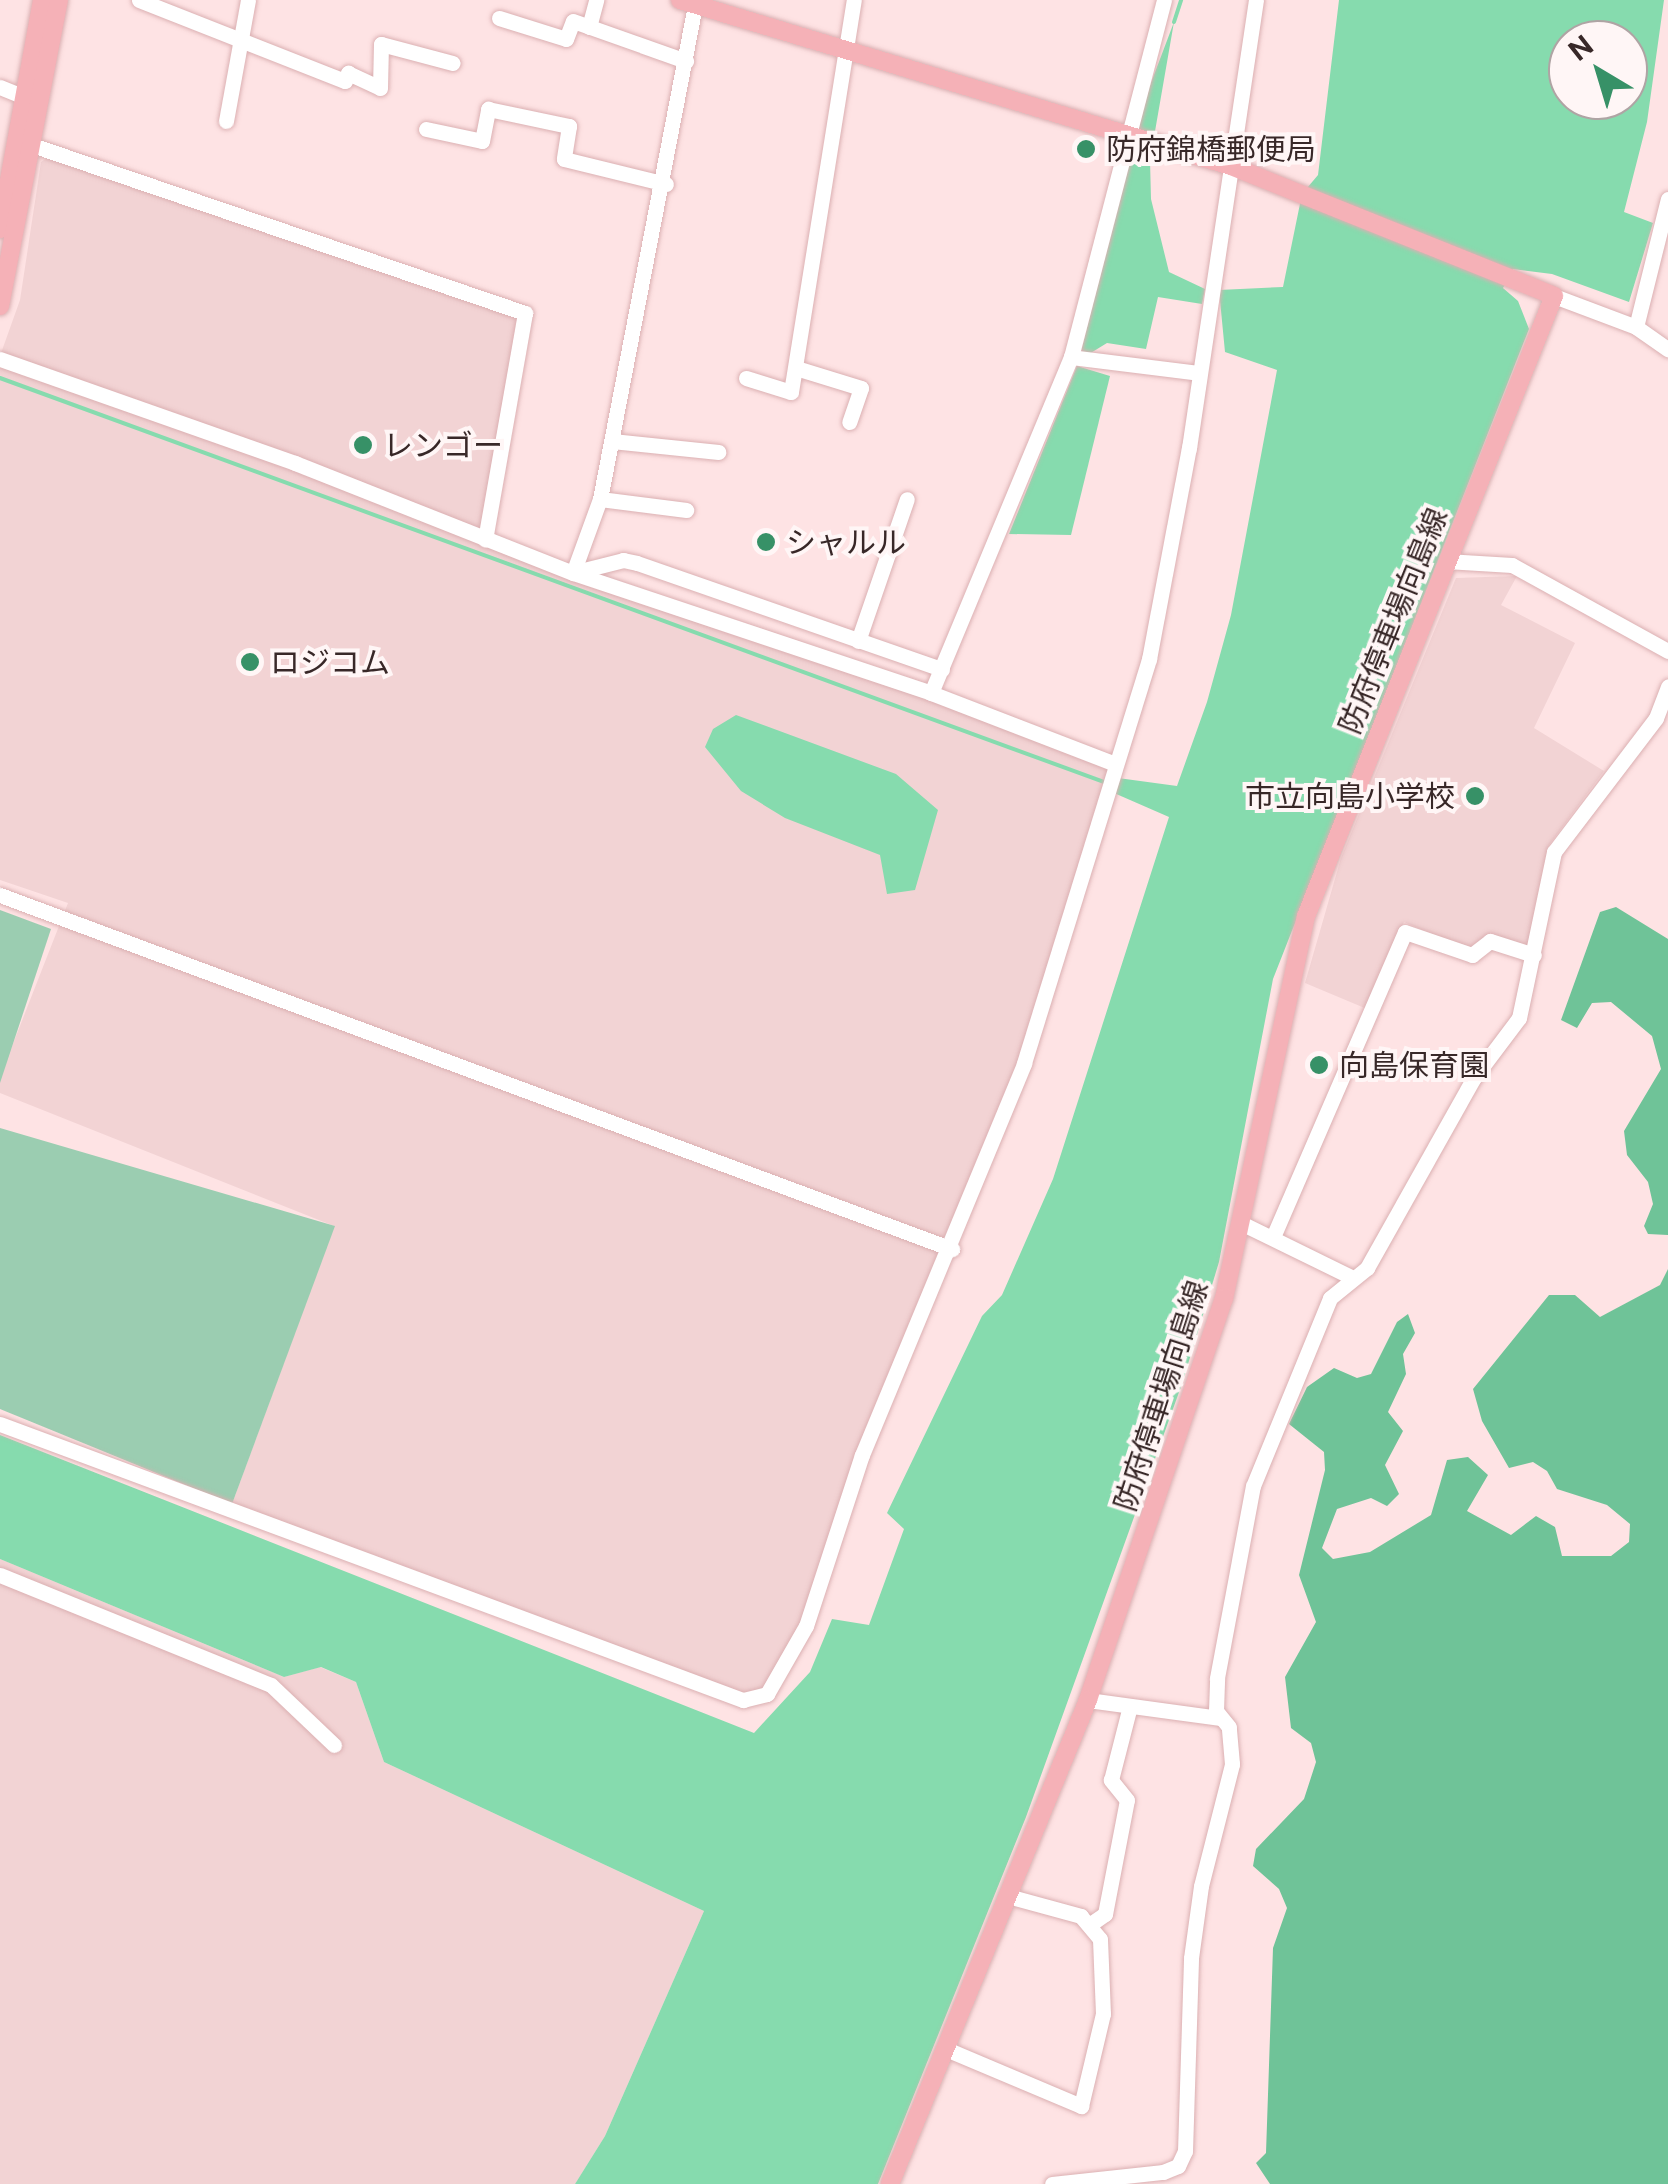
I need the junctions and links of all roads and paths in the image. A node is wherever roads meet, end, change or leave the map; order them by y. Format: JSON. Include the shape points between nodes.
{"nodes":[{"id":1,"x":42,"y":0,"type":"edge"},
{"id":2,"x":58,"y":0,"type":"edge"},
{"id":3,"x":139,"y":0,"type":"edge"},
{"id":4,"x":248,"y":0,"type":"edge"},
{"id":5,"x":596,"y":0,"type":"edge"},
{"id":6,"x":854,"y":0,"type":"edge"},
{"id":7,"x":1164,"y":0,"type":"edge"},
{"id":8,"x":1256,"y":0,"type":"edge"},
{"id":9,"x":690,"y":2,"type":"edge"},
{"id":10,"x":499,"y":18,"type":"dead end"},
{"id":11,"x":590,"y":27,"type":"junction"},
{"id":12,"x":242,"y":40,"type":"junction"},
{"id":13,"x":847,"y":55,"type":"junction"},
{"id":14,"x":686,"y":61,"type":"junction"},
{"id":15,"x":453,"y":64,"type":"dead end"},
{"id":16,"x":0,"y":87,"type":"edge"},
{"id":17,"x":25,"y":97,"type":"junction"},
{"id":18,"x":226,"y":121,"type":"dead end"},
{"id":19,"x":426,"y":129,"type":"dead end"},
{"id":20,"x":1130,"y":139,"type":"junction"},
{"id":21,"x":32,"y":145,"type":"junction"},
{"id":22,"x":1232,"y":166,"type":"junction"},
{"id":23,"x":5,"y":175,"type":"edge"},
{"id":24,"x":666,"y":184,"type":"junction"},
{"id":25,"x":1668,"y":199,"type":"edge"},
{"id":26,"x":0,"y":229,"type":"edge"},
{"id":27,"x":1554,"y":296,"type":"junction"},
{"id":28,"x":0,"y":306,"type":"edge"},
{"id":29,"x":1636,"y":327,"type":"junction"},
{"id":30,"x":1668,"y":349,"type":"edge"},
{"id":31,"x":1071,"y":357,"type":"junction"},
{"id":32,"x":0,"y":359,"type":"edge"},
{"id":33,"x":796,"y":368,"type":"junction"},
{"id":34,"x":1199,"y":373,"type":"junction"},
{"id":35,"x":746,"y":378,"type":"dead end"},
{"id":36,"x":848,"y":422,"type":"dead end"},
{"id":37,"x":612,"y":441,"type":"junction"},
{"id":38,"x":718,"y":452,"type":"dead end"},
{"id":39,"x":600,"y":498,"type":"junction"},
{"id":40,"x":907,"y":499,"type":"dead end"},
{"id":41,"x":686,"y":510,"type":"dead end"},
{"id":42,"x":485,"y":539,"type":"junction"},
{"id":43,"x":1446,"y":561,"type":"junction"},
{"id":44,"x":574,"y":572,"type":"junction"},
{"id":45,"x":858,"y":641,"type":"junction"},
{"id":46,"x":1668,"y":651,"type":"edge"},
{"id":47,"x":942,"y":669,"type":"junction"},
{"id":48,"x":1668,"y":686,"type":"edge"},
{"id":49,"x":932,"y":693,"type":"junction"},
{"id":50,"x":1115,"y":764,"type":"junction"},
{"id":51,"x":0,"y":895,"type":"edge"},
{"id":52,"x":1534,"y":955,"type":"junction"},
{"id":53,"x":1242,"y":1224,"type":"junction"},
{"id":54,"x":1273,"y":1237,"type":"junction"},
{"id":55,"x":952,"y":1249,"type":"junction"},
{"id":56,"x":1353,"y":1278,"type":"junction"},
{"id":57,"x":0,"y":1424,"type":"edge"},
{"id":58,"x":0,"y":1574,"type":"edge"},
{"id":59,"x":1088,"y":1700,"type":"junction"},
{"id":60,"x":1130,"y":1706,"type":"junction"},
{"id":61,"x":1219,"y":1718,"type":"junction"},
{"id":62,"x":334,"y":1745,"type":"dead end"},
{"id":63,"x":1008,"y":1896,"type":"junction"},
{"id":64,"x":1092,"y":1924,"type":"junction"},
{"id":65,"x":946,"y":2049,"type":"junction"},
{"id":66,"x":890,"y":2184,"type":"edge"},
{"id":67,"x":1052,"y":2184,"type":"edge"}],
"edges":[{"from":1,"to":17,"type":"main road"},
{"from":2,"to":21,"type":"main road"},
{"from":3,"to":12,"type":"street"},
{"from":4,"to":12,"type":"street"},
{"from":5,"to":11,"type":"street"},
{"from":6,"to":13,"type":"street"},
{"from":7,"to":20,"type":"street"},
{"from":8,"to":22,"type":"street"},
{"from":9,"to":13,"type":"main road"},
{"from":9,"to":14,"type":"street"},
{"from":10,"to":11,"type":"street","via":[[566,39],[572,21]]},
{"from":11,"to":14,"type":"street"},
{"from":12,"to":15,"type":"street","via":[[380,88],[381,44]]},
{"from":12,"to":18,"type":"street"},
{"from":13,"to":20,"type":"main road"},
{"from":13,"to":33,"type":"street"},
{"from":14,"to":24,"type":"street"},
{"from":16,"to":17,"type":"street"},
{"from":17,"to":23,"type":"main road"},
{"from":19,"to":24,"type":"street","via":[[482,140],[488,108],[569,126],[564,158]]},
{"from":20,"to":22,"type":"main road"},
{"from":20,"to":31,"type":"street"},
{"from":21,"to":28,"type":"main road"},
{"from":21,"to":42,"type":"street","via":[[525,313]]},
{"from":22,"to":27,"type":"main road"},
{"from":22,"to":34,"type":"street"},
{"from":23,"to":26,"type":"main road"},
{"from":24,"to":37,"type":"street"},
{"from":25,"to":29,"type":"street"},
{"from":27,"to":29,"type":"street"},
{"from":27,"to":43,"type":"main road","name":"防府停車場向島線"},
{"from":29,"to":30,"type":"street"},
{"from":31,"to":34,"type":"street"},
{"from":31,"to":47,"type":"street"},
{"from":32,"to":42,"type":"street","via":[[295,462]]},
{"from":33,"to":35,"type":"street","via":[[791,392]]},
{"from":33,"to":36,"type":"street","via":[[861,388]]},
{"from":34,"to":50,"type":"street","via":[[1148,658]]},
{"from":37,"to":38,"type":"street"},
{"from":37,"to":39,"type":"street"},
{"from":39,"to":41,"type":"street"},
{"from":39,"to":44,"type":"street"},
{"from":40,"to":45,"type":"street"},
{"from":42,"to":44,"type":"street"},
{"from":43,"to":46,"type":"street","via":[[1512,565]]},
{"from":43,"to":53,"type":"main road","name":"防府停車場向島線","via":[[1306,916]]},
{"from":44,"to":45,"type":"street","via":[[637,563]]},
{"from":44,"to":49,"type":"street"},
{"from":45,"to":47,"type":"street"},
{"from":47,"to":49,"type":"street"},
{"from":48,"to":52,"type":"street","via":[[1656,718],[1554,852]]},
{"from":49,"to":50,"type":"street"},
{"from":50,"to":55,"type":"street","via":[[1024,1063]]},
{"from":51,"to":55,"type":"street"},
{"from":52,"to":54,"type":"street","via":[[1490,941],[1472,955],[1405,932]]},
{"from":52,"to":56,"type":"street","via":[[1519,1018],[1473,1078],[1367,1268]]},
{"from":53,"to":54,"type":"street"},
{"from":53,"to":59,"type":"main road","name":"防府停車場向島線"},
{"from":54,"to":56,"type":"street"},
{"from":55,"to":57,"type":"street","via":[[862,1455],[806,1626],[761,1700],[743,1700]]},
{"from":56,"to":61,"type":"street","via":[[1330,1298],[1253,1486],[1219,1657]]},
{"from":58,"to":62,"type":"street","via":[[271,1685]]},
{"from":59,"to":60,"type":"street"},
{"from":59,"to":63,"type":"main road","name":"防府停車場向島線"},
{"from":60,"to":61,"type":"street"},
{"from":60,"to":64,"type":"street","via":[[1110,1780],[1127,1800],[1105,1914]]},
{"from":61,"to":67,"type":"street","via":[[1229,1727],[1232,1764],[1201,1886],[1191,1958],[1185,2151],[1178,2166],[1163,2172]]},
{"from":63,"to":64,"type":"street"},
{"from":63,"to":65,"type":"main road","name":"防府停車場向島線"},
{"from":64,"to":65,"type":"street","via":[[1104,1957],[1103,2014],[1081,2106]]},
{"from":65,"to":66,"type":"main road","name":"防府停車場向島線"}]}
